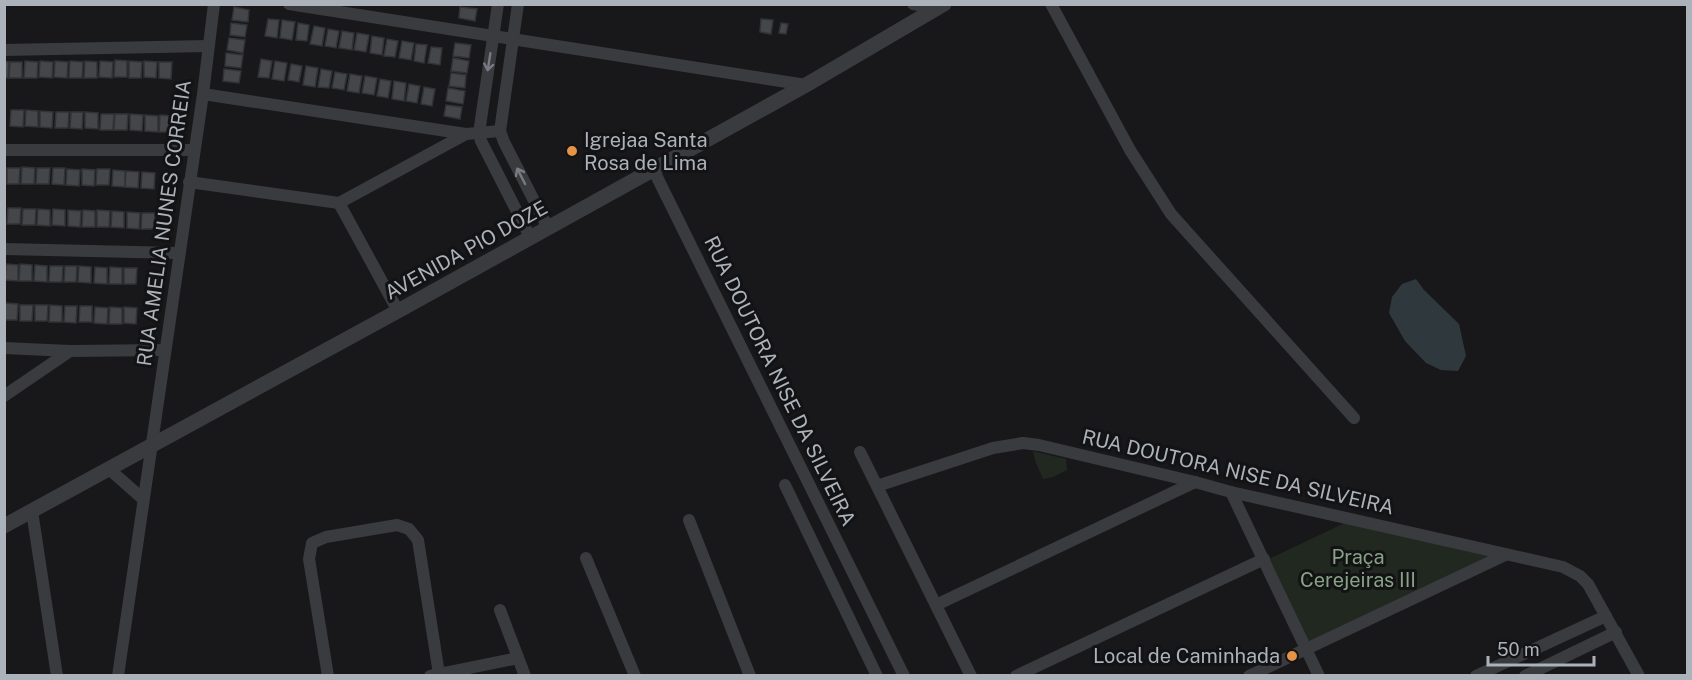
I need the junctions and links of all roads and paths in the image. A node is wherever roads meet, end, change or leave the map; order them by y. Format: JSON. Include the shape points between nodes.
{"nodes":[{"id":1,"x":214,"y":4,"type":"edge"},
{"id":2,"x":289,"y":4,"type":"edge"},
{"id":3,"x":498,"y":4,"type":"edge"},
{"id":4,"x":518,"y":4,"type":"edge"},
{"id":5,"x":913,"y":4,"type":"edge"},
{"id":6,"x":1051,"y":4,"type":"edge"},
{"id":7,"x":940,"y":6,"type":"edge"},
{"id":8,"x":493,"y":37,"type":"junction"},
{"id":9,"x":513,"y":40,"type":"junction"},
{"id":10,"x":208,"y":46,"type":"junction"},
{"id":11,"x":4,"y":50,"type":"edge"},
{"id":12,"x":806,"y":85,"type":"junction"},
{"id":13,"x":202,"y":94,"type":"junction"},
{"id":14,"x":500,"y":131,"type":"junction"},
{"id":15,"x":479,"y":133,"type":"junction"},
{"id":16,"x":466,"y":134,"type":"junction"},
{"id":17,"x":4,"y":150,"type":"edge"},
{"id":18,"x":194,"y":150,"type":"junction"},
{"id":19,"x":653,"y":169,"type":"junction"},
{"id":20,"x":189,"y":182,"type":"junction"},
{"id":21,"x":339,"y":203,"type":"junction"},
{"id":22,"x":548,"y":228,"type":"junction"},
{"id":23,"x":530,"y":237,"type":"junction"},
{"id":24,"x":4,"y":249,"type":"edge"},
{"id":25,"x":178,"y":253,"type":"junction"},
{"id":26,"x":398,"y":311,"type":"junction"},
{"id":27,"x":4,"y":348,"type":"edge"},
{"id":28,"x":165,"y":350,"type":"junction"},
{"id":29,"x":70,"y":351,"type":"junction"},
{"id":30,"x":4,"y":396,"type":"edge"},
{"id":31,"x":1353,"y":418,"type":"dead end"},
{"id":32,"x":150,"y":447,"type":"junction"},
{"id":33,"x":860,"y":452,"type":"dead end"},
{"id":34,"x":109,"y":469,"type":"junction"},
{"id":35,"x":1195,"y":482,"type":"junction"},
{"id":36,"x":785,"y":485,"type":"dead end"},
{"id":37,"x":877,"y":486,"type":"junction"},
{"id":38,"x":1231,"y":492,"type":"junction"},
{"id":39,"x":143,"y":499,"type":"junction"},
{"id":40,"x":33,"y":511,"type":"junction"},
{"id":41,"x":689,"y":520,"type":"dead end"},
{"id":42,"x":4,"y":526,"type":"edge"},
{"id":43,"x":1505,"y":555,"type":"junction"},
{"id":44,"x":586,"y":558,"type":"dead end"},
{"id":45,"x":1264,"y":559,"type":"junction"},
{"id":46,"x":936,"y":604,"type":"junction"},
{"id":47,"x":500,"y":610,"type":"dead end"},
{"id":48,"x":1606,"y":616,"type":"junction"},
{"id":49,"x":1616,"y":632,"type":"junction"},
{"id":50,"x":1306,"y":648,"type":"junction"},
{"id":51,"x":518,"y":658,"type":"junction"},
{"id":52,"x":57,"y":675,"type":"edge"},
{"id":53,"x":118,"y":675,"type":"edge"},
{"id":54,"x":328,"y":675,"type":"edge"},
{"id":55,"x":435,"y":675,"type":"edge"},
{"id":56,"x":525,"y":675,"type":"edge"},
{"id":57,"x":635,"y":675,"type":"edge"},
{"id":58,"x":750,"y":675,"type":"edge"},
{"id":59,"x":877,"y":675,"type":"edge"},
{"id":60,"x":904,"y":675,"type":"edge"},
{"id":61,"x":971,"y":675,"type":"edge"},
{"id":62,"x":1016,"y":675,"type":"edge"},
{"id":63,"x":1249,"y":675,"type":"edge"},
{"id":64,"x":1319,"y":675,"type":"edge"},
{"id":65,"x":1476,"y":675,"type":"edge"},
{"id":66,"x":1525,"y":675,"type":"edge"},
{"id":67,"x":1640,"y":675,"type":"edge"}],
"edges":[{"from":1,"to":10,"type":"street","name":"RUA AMELIA NUNES CORREIA"},
{"from":2,"to":8,"type":"street"},
{"from":3,"to":8,"type":"street"},
{"from":4,"to":9,"type":"street"},
{"from":5,"to":7,"type":"street"},
{"from":6,"to":31,"type":"street","via":[[1130,150],[1171,214]]},
{"from":7,"to":12,"type":"street","name":"AVENIDA PIO DOZE"},
{"from":8,"to":9,"type":"street"},
{"from":8,"to":15,"type":"street","one_way":true},
{"from":9,"to":12,"type":"street"},
{"from":9,"to":14,"type":"street"},
{"from":10,"to":11,"type":"street"},
{"from":10,"to":13,"type":"street","name":"RUA AMELIA NUNES CORREIA"},
{"from":12,"to":19,"type":"street","name":"AVENIDA PIO DOZE"},
{"from":13,"to":16,"type":"street"},
{"from":13,"to":18,"type":"street","name":"RUA AMELIA NUNES CORREIA"},
{"from":14,"to":15,"type":"street"},
{"from":22,"to":14,"type":"street","one_way":true},
{"from":15,"to":16,"type":"street"},
{"from":15,"to":23,"type":"street"},
{"from":16,"to":21,"type":"street"},
{"from":17,"to":18,"type":"street"},
{"from":18,"to":20,"type":"street","name":"RUA AMELIA NUNES CORREIA"},
{"from":19,"to":22,"type":"street","name":"AVENIDA PIO DOZE"},
{"from":19,"to":60,"type":"street","name":"RUA DOUTORA NISE DA SILVEIRA"},
{"from":20,"to":21,"type":"street"},
{"from":20,"to":25,"type":"street","name":"RUA AMELIA NUNES CORREIA"},
{"from":21,"to":26,"type":"street"},
{"from":22,"to":23,"type":"street","name":"AVENIDA PIO DOZE"},
{"from":23,"to":26,"type":"street","name":"AVENIDA PIO DOZE"},
{"from":24,"to":25,"type":"street"},
{"from":25,"to":28,"type":"street","name":"RUA AMELIA NUNES CORREIA"},
{"from":26,"to":32,"type":"street","name":"AVENIDA PIO DOZE"},
{"from":27,"to":29,"type":"street"},
{"from":28,"to":29,"type":"street"},
{"from":28,"to":32,"type":"street","name":"RUA AMELIA NUNES CORREIA"},
{"from":29,"to":30,"type":"street"},
{"from":32,"to":34,"type":"street","name":"AVENIDA PIO DOZE"},
{"from":32,"to":39,"type":"street","name":"RUA AMELIA NUNES CORREIA"},
{"from":33,"to":37,"type":"street"},
{"from":34,"to":39,"type":"street"},
{"from":34,"to":40,"type":"street","name":"AVENIDA PIO DOZE"},
{"from":35,"to":37,"type":"street","name":"RUA DOUTORA NISE DA SILVEIRA","via":[[1023,443],[993,448]]},
{"from":35,"to":38,"type":"street","name":"RUA DOUTORA NISE DA SILVEIRA"},
{"from":35,"to":46,"type":"street"},
{"from":36,"to":59,"type":"street"},
{"from":37,"to":46,"type":"street"},
{"from":38,"to":43,"type":"street","name":"RUA DOUTORA NISE DA SILVEIRA"},
{"from":38,"to":45,"type":"street"},
{"from":39,"to":53,"type":"street","name":"RUA AMELIA NUNES CORREIA"},
{"from":40,"to":42,"type":"street","name":"AVENIDA PIO DOZE"},
{"from":40,"to":52,"type":"street"},
{"from":41,"to":58,"type":"street"},
{"from":43,"to":48,"type":"street","name":"RUA DOUTORA NISE DA SILVEIRA","via":[[1563,567],[1580,576]]},
{"from":43,"to":50,"type":"street"},
{"from":44,"to":57,"type":"street"},
{"from":45,"to":50,"type":"street"},
{"from":45,"to":62,"type":"street"},
{"from":46,"to":61,"type":"street"},
{"from":47,"to":51,"type":"street"},
{"from":48,"to":49,"type":"street"},
{"from":48,"to":65,"type":"street"},
{"from":49,"to":66,"type":"street"},
{"from":49,"to":67,"type":"street"},
{"from":50,"to":63,"type":"street"},
{"from":50,"to":64,"type":"street"},
{"from":51,"to":55,"type":"street"},
{"from":51,"to":56,"type":"street"},
{"from":54,"to":55,"type":"street","via":[[309,559],[312,543],[397,525],[409,529],[418,540]]}]}
